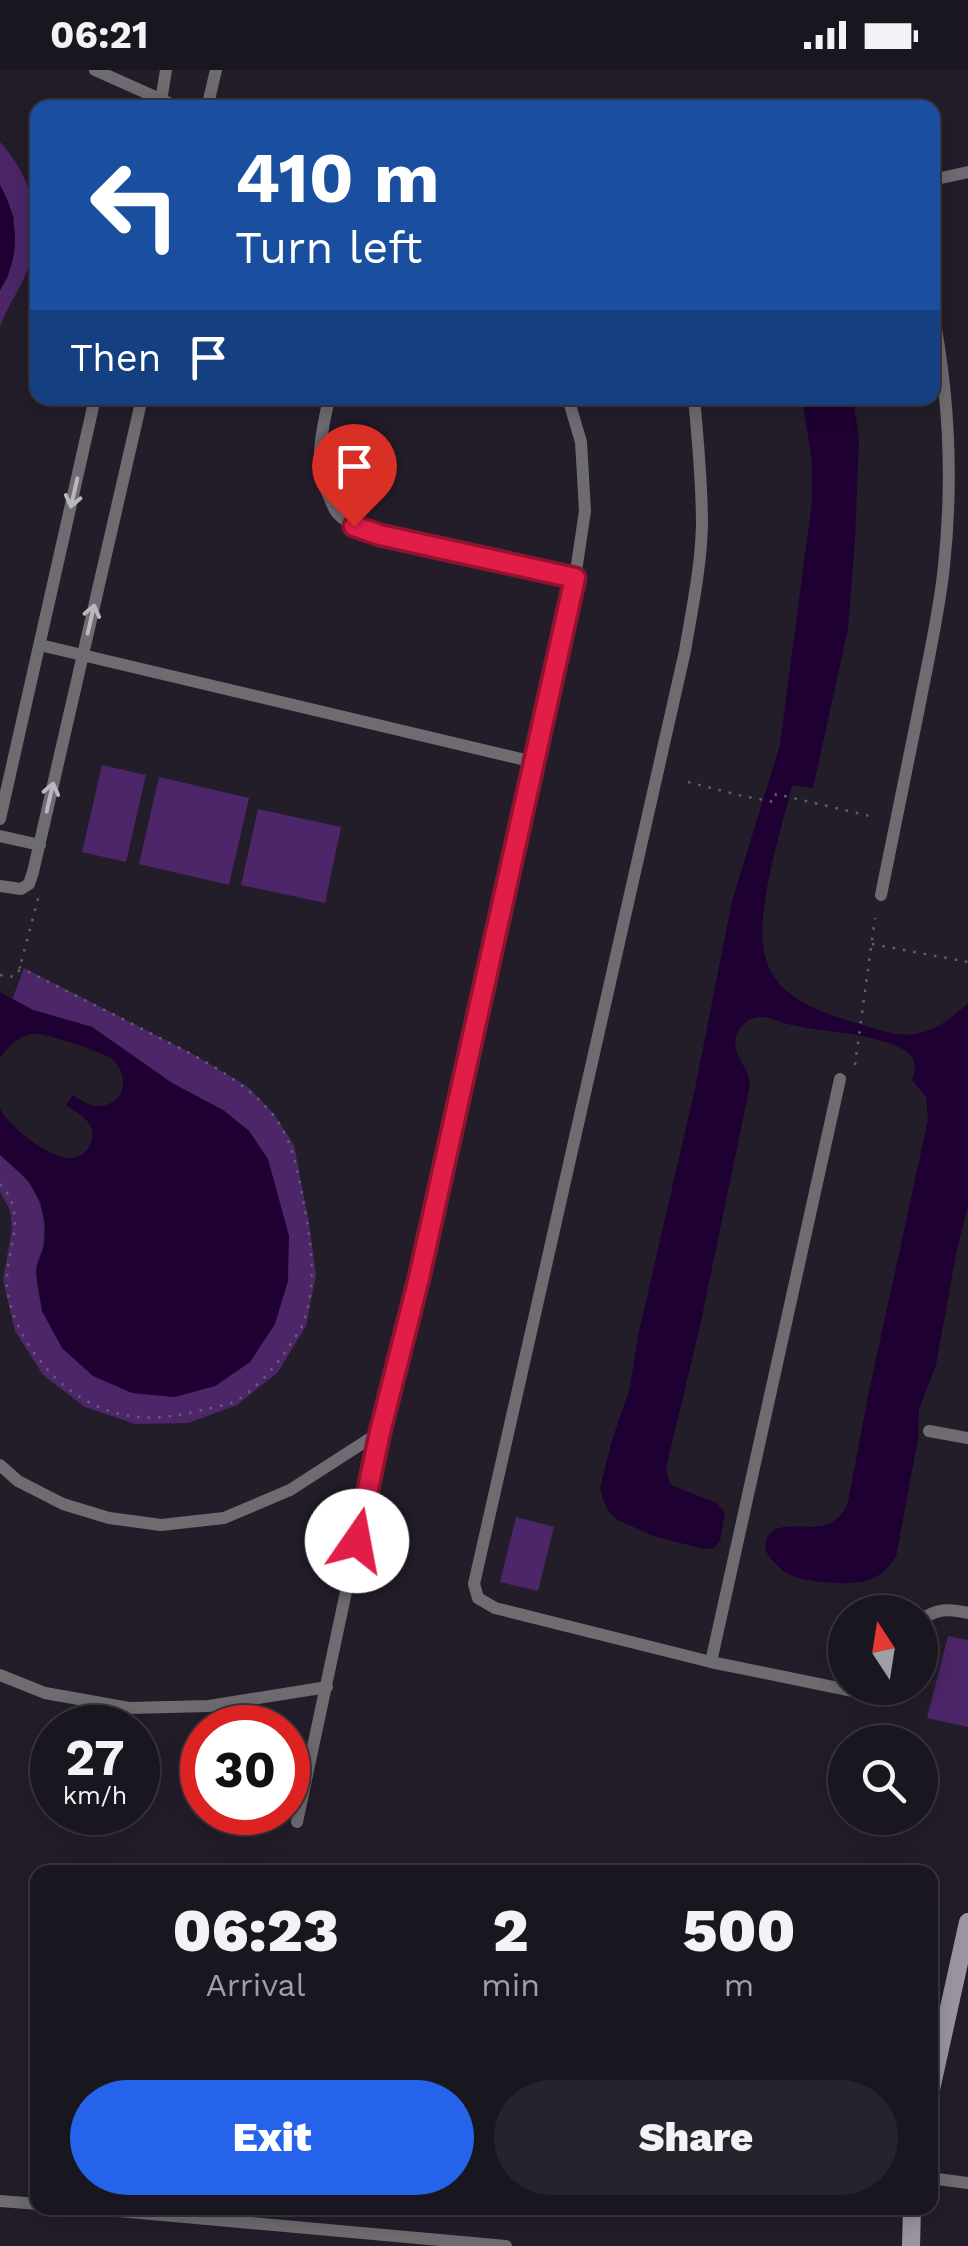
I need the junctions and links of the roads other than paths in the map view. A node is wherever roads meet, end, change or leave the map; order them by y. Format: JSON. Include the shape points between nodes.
{"nodes":[{"id":1,"x":95,"y":70,"type":"edge"},
{"id":2,"x":166,"y":70,"type":"edge"},
{"id":3,"x":216,"y":70,"type":"edge"},
{"id":4,"x":153,"y":100,"type":"edge"},
{"id":5,"x":162,"y":100,"type":"edge"},
{"id":6,"x":209,"y":100,"type":"edge"},
{"id":7,"x":968,"y":172,"type":"edge"},
{"id":8,"x":940,"y":178,"type":"edge"},
{"id":9,"x":940,"y":345,"type":"edge"},
{"id":10,"x":93,"y":405,"type":"edge"},
{"id":11,"x":140,"y":405,"type":"edge"},
{"id":12,"x":328,"y":405,"type":"edge"},
{"id":13,"x":570,"y":405,"type":"edge"},
{"id":14,"x":695,"y":405,"type":"edge"},
{"id":15,"x":575,"y":578,"type":"junction"},
{"id":16,"x":40,"y":644,"type":"junction"},
{"id":17,"x":83,"y":656,"type":"junction"},
{"id":18,"x":534,"y":762,"type":"junction"},
{"id":19,"x":0,"y":820,"type":"edge"},
{"id":20,"x":0,"y":836,"type":"edge"},
{"id":21,"x":40,"y":844,"type":"junction"},
{"id":22,"x":0,"y":886,"type":"edge"},
{"id":23,"x":881,"y":895,"type":"dead end"},
{"id":24,"x":840,"y":1078,"type":"dead end"},
{"id":25,"x":929,"y":1430,"type":"dead end"},
{"id":26,"x":380,"y":1432,"type":"junction"},
{"id":27,"x":968,"y":1438,"type":"edge"},
{"id":28,"x":0,"y":1465,"type":"edge"},
{"id":29,"x":938,"y":1610,"type":"edge"},
{"id":30,"x":968,"y":1613,"type":"edge"},
{"id":31,"x":712,"y":1662,"type":"junction"},
{"id":32,"x":0,"y":1675,"type":"edge"},
{"id":33,"x":327,"y":1687,"type":"junction"},
{"id":34,"x":828,"y":1687,"type":"edge"},
{"id":35,"x":310,"y":1764,"type":"edge"},
{"id":36,"x":968,"y":1922,"type":"edge"},
{"id":37,"x":938,"y":2058,"type":"edge"},
{"id":38,"x":938,"y":2179,"type":"edge"},
{"id":39,"x":968,"y":2183,"type":"edge"},
{"id":40,"x":0,"y":2200,"type":"edge"},
{"id":41,"x":30,"y":2203,"type":"edge"},
{"id":42,"x":162,"y":2215,"type":"edge"},
{"id":43,"x":912,"y":2215,"type":"edge"},
{"id":44,"x":506,"y":2246,"type":"edge"},
{"id":45,"x":911,"y":2246,"type":"edge"}],
"edges":[{"from":1,"to":4,"type":"street"},
{"from":2,"to":5,"type":"street"},
{"from":3,"to":6,"type":"street"},
{"from":7,"to":8,"type":"street"},
{"from":9,"to":23,"type":"street","via":[[947,424],[944,565]]},
{"from":10,"to":16,"type":"street","one_way":true},
{"from":17,"to":11,"type":"street","one_way":true},
{"from":12,"to":15,"type":"street","via":[[318,467],[337,513],[354,526]]},
{"from":13,"to":15,"type":"street","via":[[581,442],[586,511]]},
{"from":14,"to":31,"type":"street","via":[[702,527],[686,651],[474,1584],[478,1598],[495,1608]]},
{"from":15,"to":18,"type":"street"},
{"from":16,"to":17,"type":"street"},
{"from":16,"to":19,"type":"street"},
{"from":17,"to":18,"type":"street"},
{"from":21,"to":17,"type":"street","one_way":true},
{"from":18,"to":26,"type":"street"},
{"from":20,"to":21,"type":"street"},
{"from":21,"to":22,"type":"street","via":[[29,884]]},
{"from":24,"to":31,"type":"street"},
{"from":25,"to":27,"type":"street"},
{"from":26,"to":28,"type":"street","via":[[290,1490],[224,1518],[162,1524],[62,1504]]},
{"from":26,"to":33,"type":"street"},
{"from":29,"to":30,"type":"street"},
{"from":31,"to":34,"type":"street"},
{"from":32,"to":33,"type":"street","via":[[45,1692],[129,1708],[208,1706]]},
{"from":33,"to":35,"type":"street"},
{"from":36,"to":37,"type":"street"},
{"from":38,"to":39,"type":"street"},
{"from":40,"to":41,"type":"street"},
{"from":42,"to":44,"type":"street"},
{"from":43,"to":45,"type":"street"}]}
